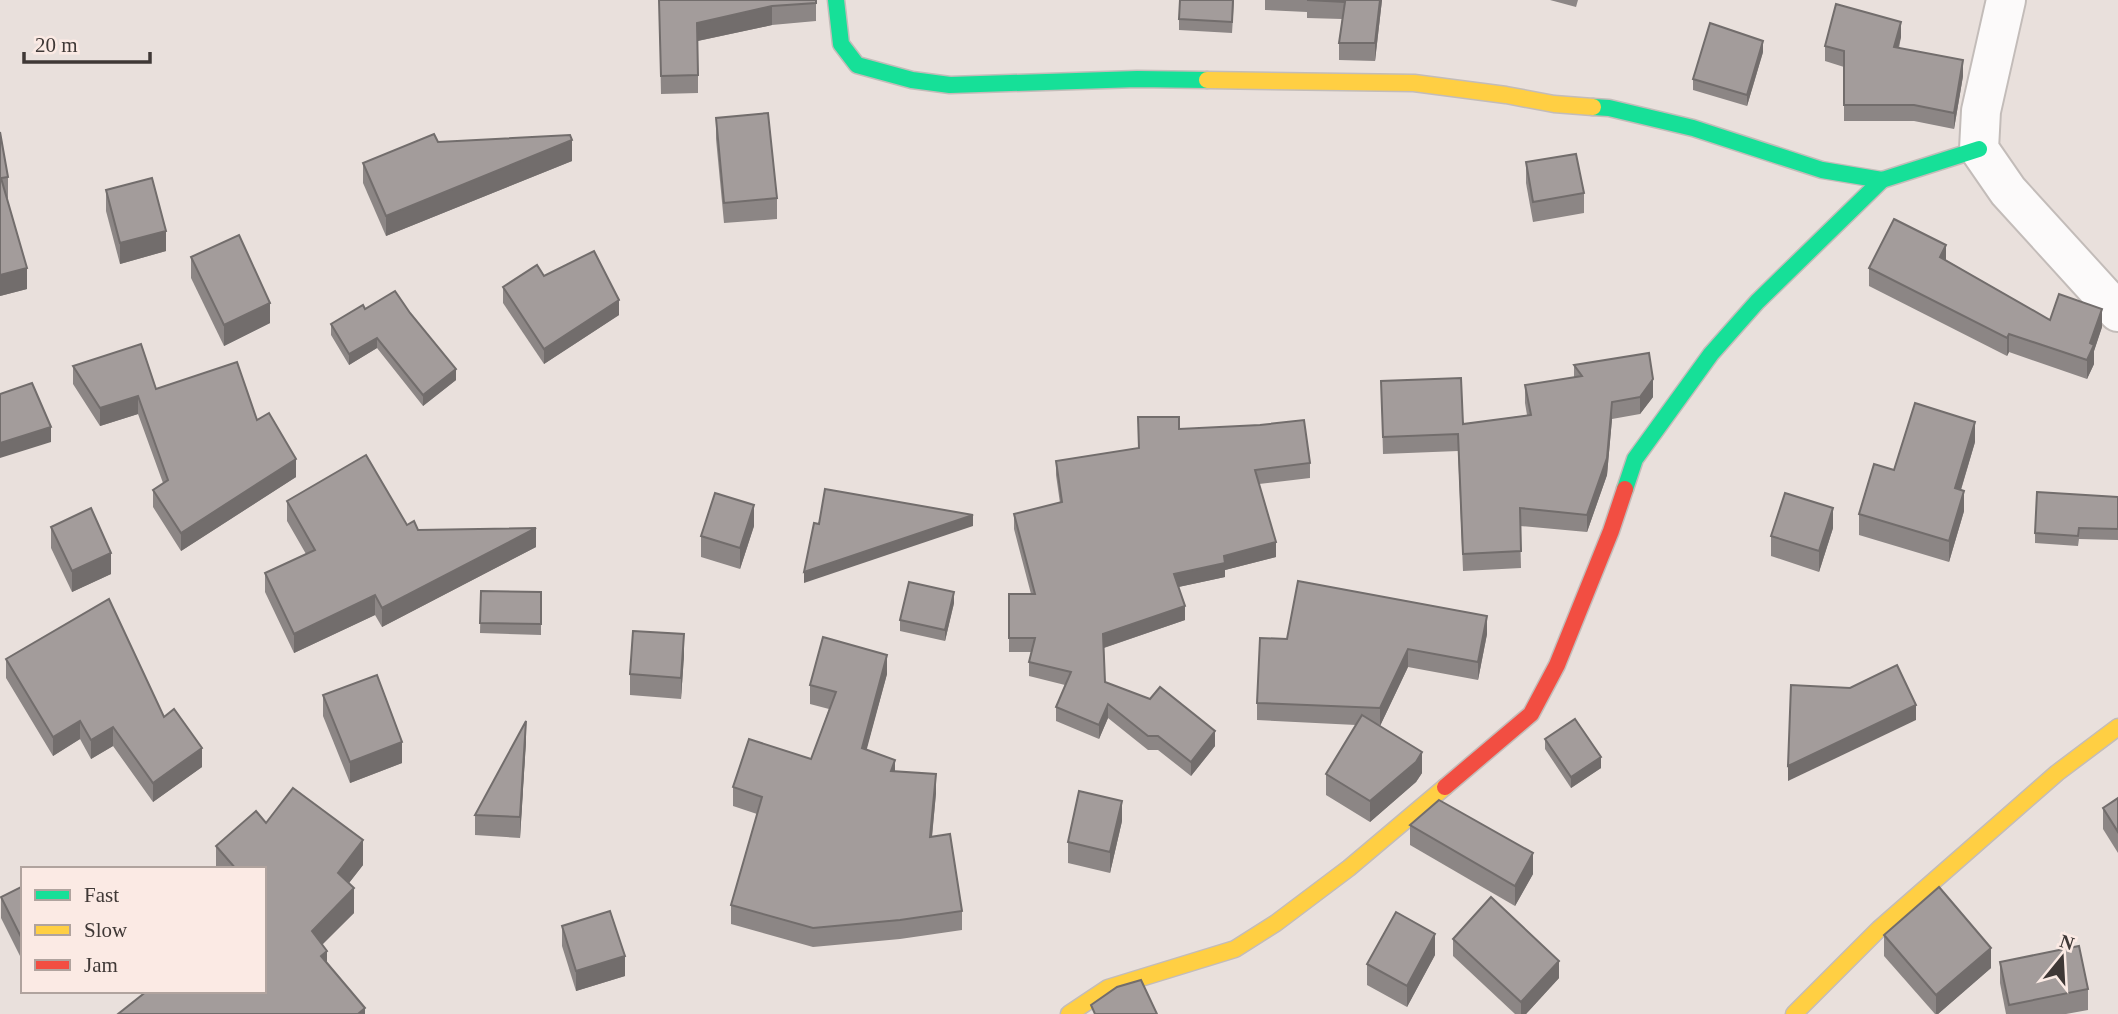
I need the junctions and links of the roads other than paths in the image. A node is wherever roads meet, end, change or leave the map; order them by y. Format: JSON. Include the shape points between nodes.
{"nodes":[{"id":1,"x":836,"y":0,"type":"edge"},
{"id":2,"x":2006,"y":0,"type":"edge"},
{"id":3,"x":1979,"y":149,"type":"junction"},
{"id":4,"x":1882,"y":180,"type":"junction"},
{"id":5,"x":2118,"y":312,"type":"edge"},
{"id":6,"x":2118,"y":727,"type":"edge"},
{"id":7,"x":1069,"y":1014,"type":"edge"},
{"id":8,"x":1794,"y":1014,"type":"edge"}],
"edges":[{"from":1,"to":4,"type":"street","via":[[841,44],[857,65],[912,80],[950,85],[1137,79],[1414,83],[1609,108],[1693,128],[1822,170]]},
{"from":2,"to":3,"type":"street","via":[[1981,111]]},
{"from":3,"to":4,"type":"street"},
{"from":3,"to":5,"type":"street","via":[[2008,191]]},
{"from":4,"to":7,"type":"street","via":[[1711,354],[1635,459],[1562,653],[1531,713],[1349,869],[1276,923],[1235,948],[1108,988]]},
{"from":6,"to":8,"type":"street","via":[[2057,773],[1878,929]]}]}
